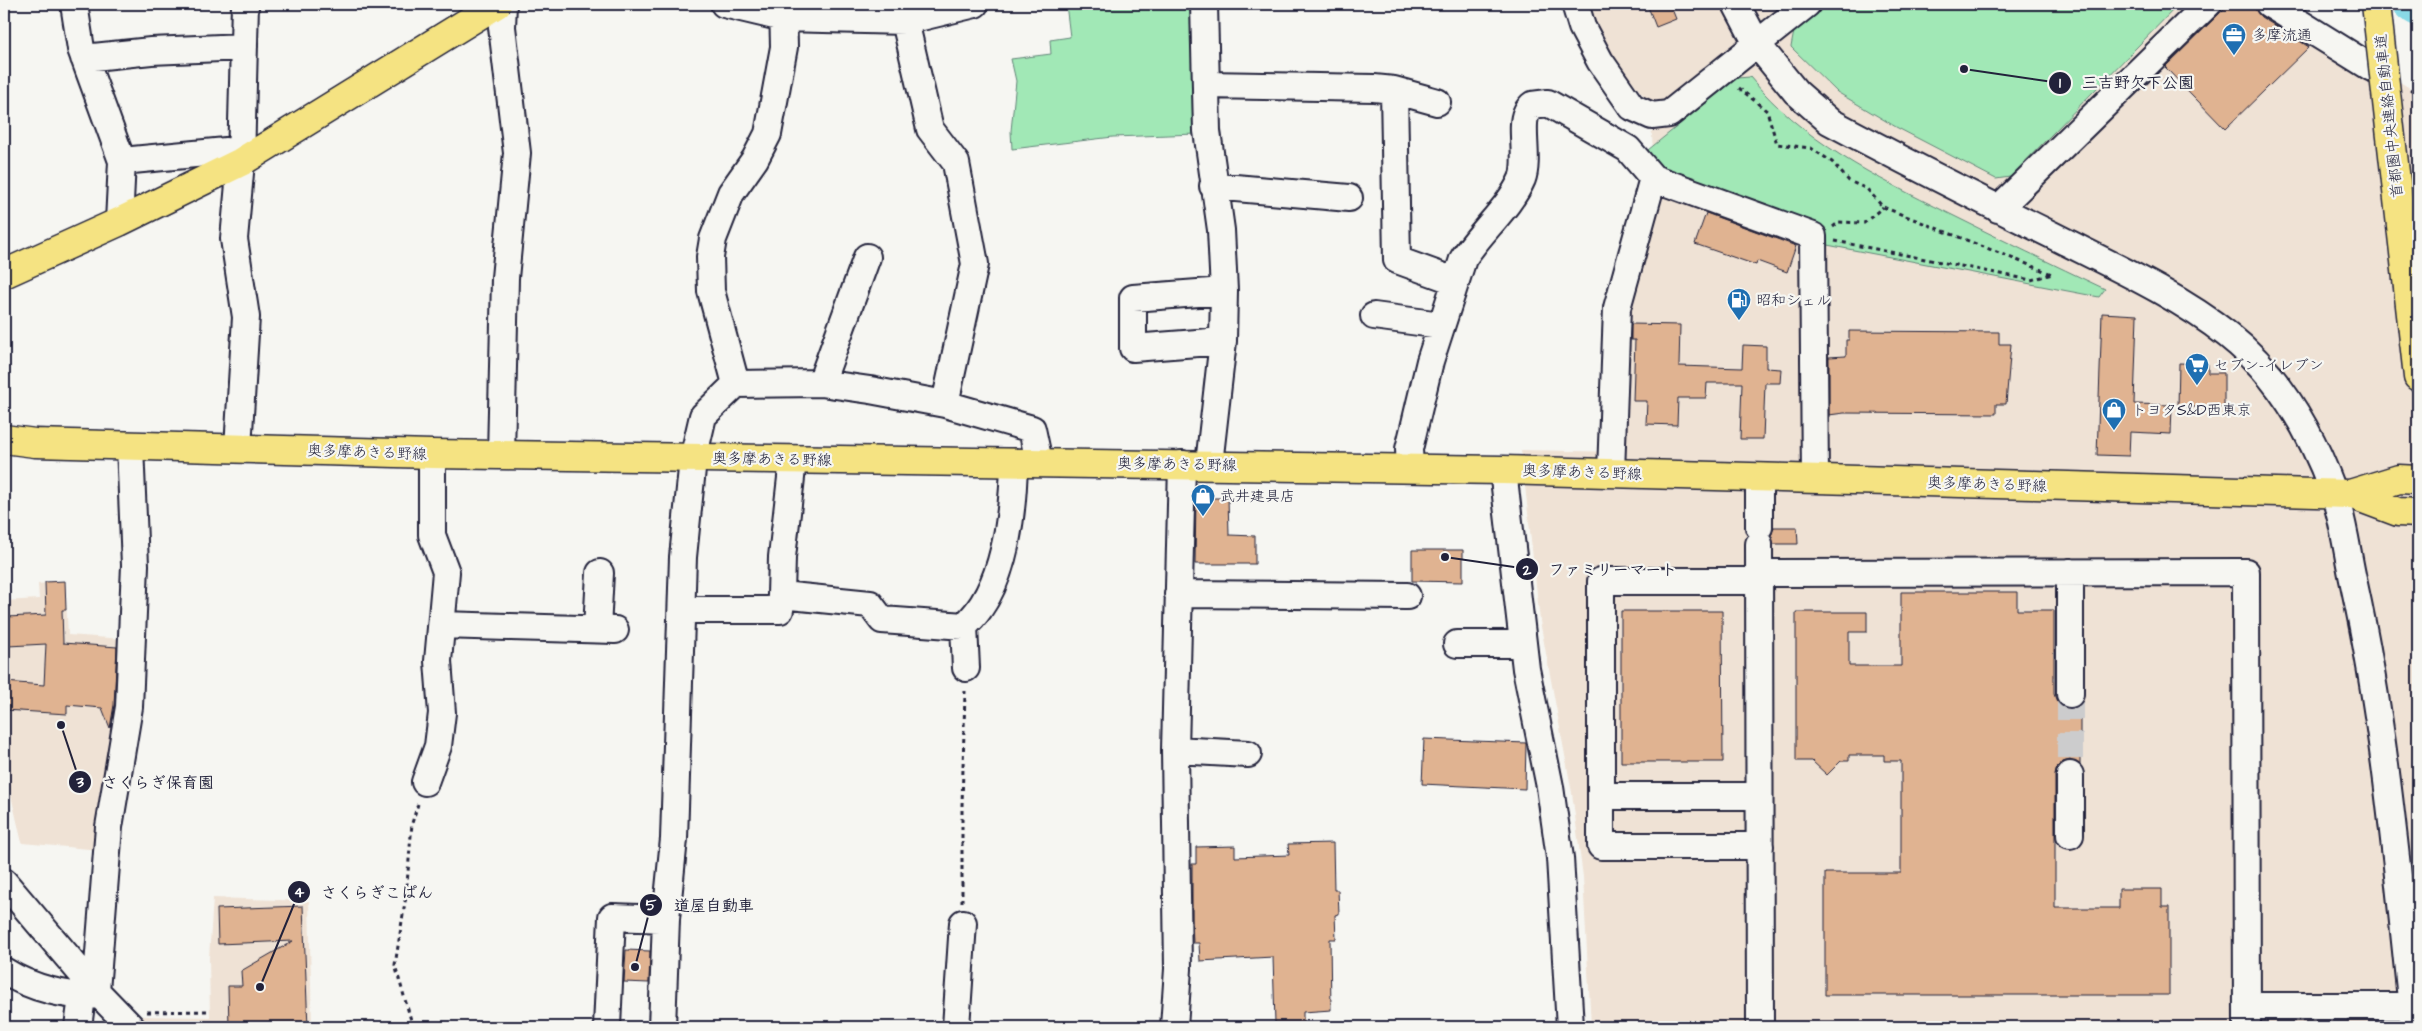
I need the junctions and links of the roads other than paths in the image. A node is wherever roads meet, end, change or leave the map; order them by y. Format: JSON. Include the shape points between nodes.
{"nodes":[{"id":1,"x":74,"y":4,"type":"edge"},
{"id":2,"x":245,"y":4,"type":"edge"},
{"id":3,"x":497,"y":4,"type":"edge"},
{"id":4,"x":503,"y":4,"type":"edge"},
{"id":5,"x":724,"y":4,"type":"edge"},
{"id":6,"x":975,"y":4,"type":"edge"},
{"id":7,"x":1204,"y":4,"type":"edge"},
{"id":8,"x":1576,"y":4,"type":"edge"},
{"id":9,"x":1736,"y":4,"type":"edge"},
{"id":10,"x":1807,"y":4,"type":"edge"},
{"id":11,"x":2208,"y":4,"type":"edge"},
{"id":12,"x":2269,"y":4,"type":"edge"},
{"id":13,"x":2376,"y":4,"type":"edge"},
{"id":14,"x":783,"y":11,"type":"edge"},
{"id":15,"x":905,"y":20,"type":"junction"},
{"id":16,"x":1757,"y":44,"type":"junction"},
{"id":17,"x":244,"y":47,"type":"junction"},
{"id":18,"x":84,"y":58,"type":"junction"},
{"id":19,"x":2372,"y":68,"type":"dead end"},
{"id":20,"x":1206,"y":86,"type":"junction"},
{"id":21,"x":1394,"y":90,"type":"junction"},
{"id":22,"x":1437,"y":102,"type":"dead end"},
{"id":23,"x":233,"y":156,"type":"junction"},
{"id":24,"x":122,"y":161,"type":"junction"},
{"id":25,"x":1653,"y":178,"type":"junction"},
{"id":26,"x":1213,"y":186,"type":"junction"},
{"id":27,"x":1349,"y":198,"type":"dead end"},
{"id":28,"x":1998,"y":209,"type":"junction"},
{"id":29,"x":119,"y":222,"type":"junction"},
{"id":30,"x":867,"y":257,"type":"dead end"},
{"id":31,"x":4,"y":274,"type":"edge"},
{"id":32,"x":1455,"y":281,"type":"junction"},
{"id":33,"x":1224,"y":291,"type":"junction"},
{"id":34,"x":1374,"y":316,"type":"dead end"},
{"id":35,"x":1441,"y":325,"type":"junction"},
{"id":36,"x":1223,"y":341,"type":"junction"},
{"id":37,"x":2418,"y":377,"type":"edge"},
{"id":38,"x":736,"y":384,"type":"junction"},
{"id":39,"x":822,"y":384,"type":"junction"},
{"id":40,"x":945,"y":404,"type":"junction"},
{"id":41,"x":4,"y":439,"type":"edge"},
{"id":42,"x":130,"y":446,"type":"junction"},
{"id":43,"x":238,"y":448,"type":"junction"},
{"id":44,"x":432,"y":454,"type":"junction"},
{"id":45,"x":501,"y":454,"type":"junction"},
{"id":46,"x":692,"y":459,"type":"junction"},
{"id":47,"x":793,"y":460,"type":"junction"},
{"id":48,"x":1027,"y":462,"type":"junction"},
{"id":49,"x":1182,"y":464,"type":"junction"},
{"id":50,"x":1209,"y":464,"type":"junction"},
{"id":51,"x":1410,"y":468,"type":"junction"},
{"id":52,"x":1503,"y":470,"type":"junction"},
{"id":53,"x":1611,"y":472,"type":"junction"},
{"id":54,"x":1759,"y":478,"type":"junction"},
{"id":55,"x":1815,"y":479,"type":"junction"},
{"id":56,"x":2418,"y":480,"type":"edge"},
{"id":57,"x":2342,"y":493,"type":"junction"},
{"id":58,"x":2418,"y":513,"type":"edge"},
{"id":59,"x":600,"y":572,"type":"dead end"},
{"id":60,"x":2070,"y":572,"type":"junction"},
{"id":61,"x":1759,"y":577,"type":"junction"},
{"id":62,"x":1178,"y":594,"type":"junction"},
{"id":63,"x":781,"y":595,"type":"junction"},
{"id":64,"x":1407,"y":596,"type":"dead end"},
{"id":65,"x":683,"y":610,"type":"junction"},
{"id":66,"x":442,"y":625,"type":"junction"},
{"id":67,"x":964,"y":626,"type":"junction"},
{"id":68,"x":1457,"y":644,"type":"dead end"},
{"id":69,"x":1522,"y":644,"type":"junction"},
{"id":70,"x":966,"y":668,"type":"road end"},
{"id":71,"x":2070,"y":694,"type":"tunnel mouth"},
{"id":72,"x":1175,"y":750,"type":"junction"},
{"id":73,"x":1248,"y":754,"type":"dead end"},
{"id":74,"x":2070,"y":775,"type":"tunnel mouth"},
{"id":75,"x":425,"y":782,"type":"road end"},
{"id":76,"x":1601,"y":796,"type":"junction"},
{"id":77,"x":1759,"y":796,"type":"junction"},
{"id":78,"x":2070,"y":835,"type":"dead end"},
{"id":79,"x":1760,"y":846,"type":"junction"},
{"id":80,"x":4,"y":882,"type":"edge"},
{"id":81,"x":666,"y":919,"type":"junction"},
{"id":82,"x":963,"y":923,"type":"road end"},
{"id":83,"x":4,"y":971,"type":"edge"},
{"id":84,"x":105,"y":1004,"type":"edge"},
{"id":85,"x":2413,"y":1016,"type":"edge"},
{"id":86,"x":2246,"y":1017,"type":"edge"},
{"id":87,"x":78,"y":1027,"type":"edge"},
{"id":88,"x":607,"y":1027,"type":"edge"},
{"id":89,"x":662,"y":1027,"type":"edge"},
{"id":90,"x":956,"y":1027,"type":"edge"},
{"id":91,"x":1174,"y":1027,"type":"edge"},
{"id":92,"x":1570,"y":1027,"type":"edge"},
{"id":93,"x":1760,"y":1027,"type":"edge"}],
"edges":[{"from":1,"to":18,"type":"street"},
{"from":2,"to":17,"type":"street"},
{"from":3,"to":23,"type":"main road"},
{"from":4,"to":45,"type":"street","via":[[502,27],[517,153],[505,278]]},
{"from":5,"to":14,"type":"street"},
{"from":6,"to":15,"type":"street"},
{"from":7,"to":20,"type":"street"},
{"from":8,"to":16,"type":"street","via":[[1582,27],[1600,61],[1632,107],[1652,116],[1670,114]]},
{"from":9,"to":16,"type":"street"},
{"from":10,"to":16,"type":"street"},
{"from":11,"to":28,"type":"street"},
{"from":12,"to":19,"type":"street"},
{"from":13,"to":37,"type":"main road","name":"首都圏中央連絡自動車道","bridge":true},
{"from":14,"to":15,"type":"street"},
{"from":14,"to":38,"type":"street","via":[[784,47],[768,134],[731,193],[713,239],[710,257],[711,291]]},
{"from":15,"to":40,"type":"street","via":[[930,129],[956,163],[974,264]]},
{"from":16,"to":28,"type":"street","via":[[1796,92],[1829,121]]},
{"from":17,"to":18,"type":"street"},
{"from":17,"to":23,"type":"street"},
{"from":18,"to":24,"type":"street"},
{"from":20,"to":21,"type":"street"},
{"from":20,"to":26,"type":"street"},
{"from":21,"to":22,"type":"street"},
{"from":21,"to":32,"type":"street","via":[[1397,260]]},
{"from":23,"to":24,"type":"street"},
{"from":23,"to":29,"type":"main road"},
{"from":23,"to":43,"type":"street","via":[[234,238],[246,317]]},
{"from":24,"to":29,"type":"street"},
{"from":25,"to":32,"type":"street","via":[[1628,149],[1548,103],[1532,104],[1525,115],[1522,178],[1497,216],[1471,246]]},
{"from":25,"to":53,"type":"street","via":[[1617,308]]},
{"from":25,"to":55,"type":"street","via":[[1816,237]]},
{"from":26,"to":27,"type":"street"},
{"from":26,"to":33,"type":"street"},
{"from":28,"to":57,"type":"street","via":[[2126,272],[2227,334],[2258,361],[2284,393]]},
{"from":29,"to":31,"type":"main road"},
{"from":30,"to":39,"type":"street"},
{"from":32,"to":35,"type":"street"},
{"from":33,"to":36,"type":"street"},
{"from":33,"to":36,"type":"street","via":[[1133,298],[1133,348]]},
{"from":34,"to":35,"type":"street"},
{"from":35,"to":51,"type":"street","via":[[1409,449]]},
{"from":36,"to":50,"type":"street"},
{"from":38,"to":39,"type":"street"},
{"from":38,"to":46,"type":"street","via":[[703,416]]},
{"from":39,"to":40,"type":"street"},
{"from":40,"to":48,"type":"street","via":[[1032,429]]},
{"from":41,"to":42,"type":"main road","name":"奥多摩あきる野線"},
{"from":42,"to":43,"type":"main road","name":"奥多摩あきる野線"},
{"from":42,"to":84,"type":"street","via":[[135,565],[129,707],[108,827]]},
{"from":43,"to":44,"type":"main road","name":"奥多摩あきる野線"},
{"from":44,"to":45,"type":"main road","name":"奥多摩あきる野線"},
{"from":44,"to":66,"type":"street","via":[[432,535],[446,572]]},
{"from":45,"to":46,"type":"main road","name":"奥多摩あきる野線"},
{"from":46,"to":47,"type":"main road","name":"奥多摩あきる野線"},
{"from":46,"to":65,"type":"street","via":[[683,557]]},
{"from":47,"to":48,"type":"main road","name":"奥多摩あきる野線"},
{"from":47,"to":63,"type":"street"},
{"from":48,"to":49,"type":"main road","name":"奥多摩あきる野線"},
{"from":48,"to":67,"type":"street","via":[[1012,498],[995,580],[974,618]]},
{"from":49,"to":50,"type":"main road","name":"奥多摩あきる野線"},
{"from":49,"to":62,"type":"street"},
{"from":50,"to":51,"type":"main road","name":"奥多摩あきる野線"},
{"from":51,"to":52,"type":"main road","name":"奥多摩あきる野線"},
{"from":52,"to":53,"type":"main road","name":"奥多摩あきる野線"},
{"from":52,"to":69,"type":"street"},
{"from":53,"to":54,"type":"main road","name":"奥多摩あきる野線"},
{"from":54,"to":55,"type":"main road","name":"奥多摩あきる野線"},
{"from":54,"to":61,"type":"street"},
{"from":55,"to":57,"type":"main road","name":"奥多摩あきる野線"},
{"from":56,"to":57,"type":"main road","name":"奥多摩あきる野線","via":[[2399,479]]},
{"from":57,"to":58,"type":"main road","name":"奥多摩あきる野線","via":[[2398,512]]},
{"from":57,"to":85,"type":"street","via":[[2386,776]]},
{"from":59,"to":66,"type":"street","via":[[606,630]]},
{"from":60,"to":61,"type":"street"},
{"from":60,"to":71,"type":"street"},
{"from":60,"to":86,"type":"street","via":[[2246,572]]},
{"from":61,"to":76,"type":"street","via":[[1601,581]]},
{"from":61,"to":77,"type":"street"},
{"from":62,"to":64,"type":"street"},
{"from":62,"to":72,"type":"street"},
{"from":63,"to":65,"type":"street","via":[[780,610]]},
{"from":63,"to":67,"type":"street","via":[[870,604],[882,620]]},
{"from":65,"to":81,"type":"street","via":[[674,839]]},
{"from":66,"to":75,"type":"street","via":[[438,661],[442,713],[438,746]]},
{"from":67,"to":70,"type":"street"},
{"from":68,"to":69,"type":"street"},
{"from":69,"to":92,"type":"street","via":[[1550,787],[1560,858]]},
{"from":72,"to":73,"type":"street"},
{"from":72,"to":91,"type":"street","via":[[1178,969]]},
{"from":74,"to":78,"type":"street"},
{"from":76,"to":77,"type":"street"},
{"from":76,"to":79,"type":"street","via":[[1601,846]]},
{"from":77,"to":79,"type":"street"},
{"from":79,"to":93,"type":"street"},
{"from":80,"to":84,"type":"street"},
{"from":81,"to":88,"type":"street","via":[[612,917]]},
{"from":81,"to":89,"type":"street"},
{"from":82,"to":90,"type":"street"},
{"from":83,"to":84,"type":"street","via":[[22,982]]},
{"from":84,"to":87,"type":"street"},
{"from":85,"to":86,"type":"street"}]}
